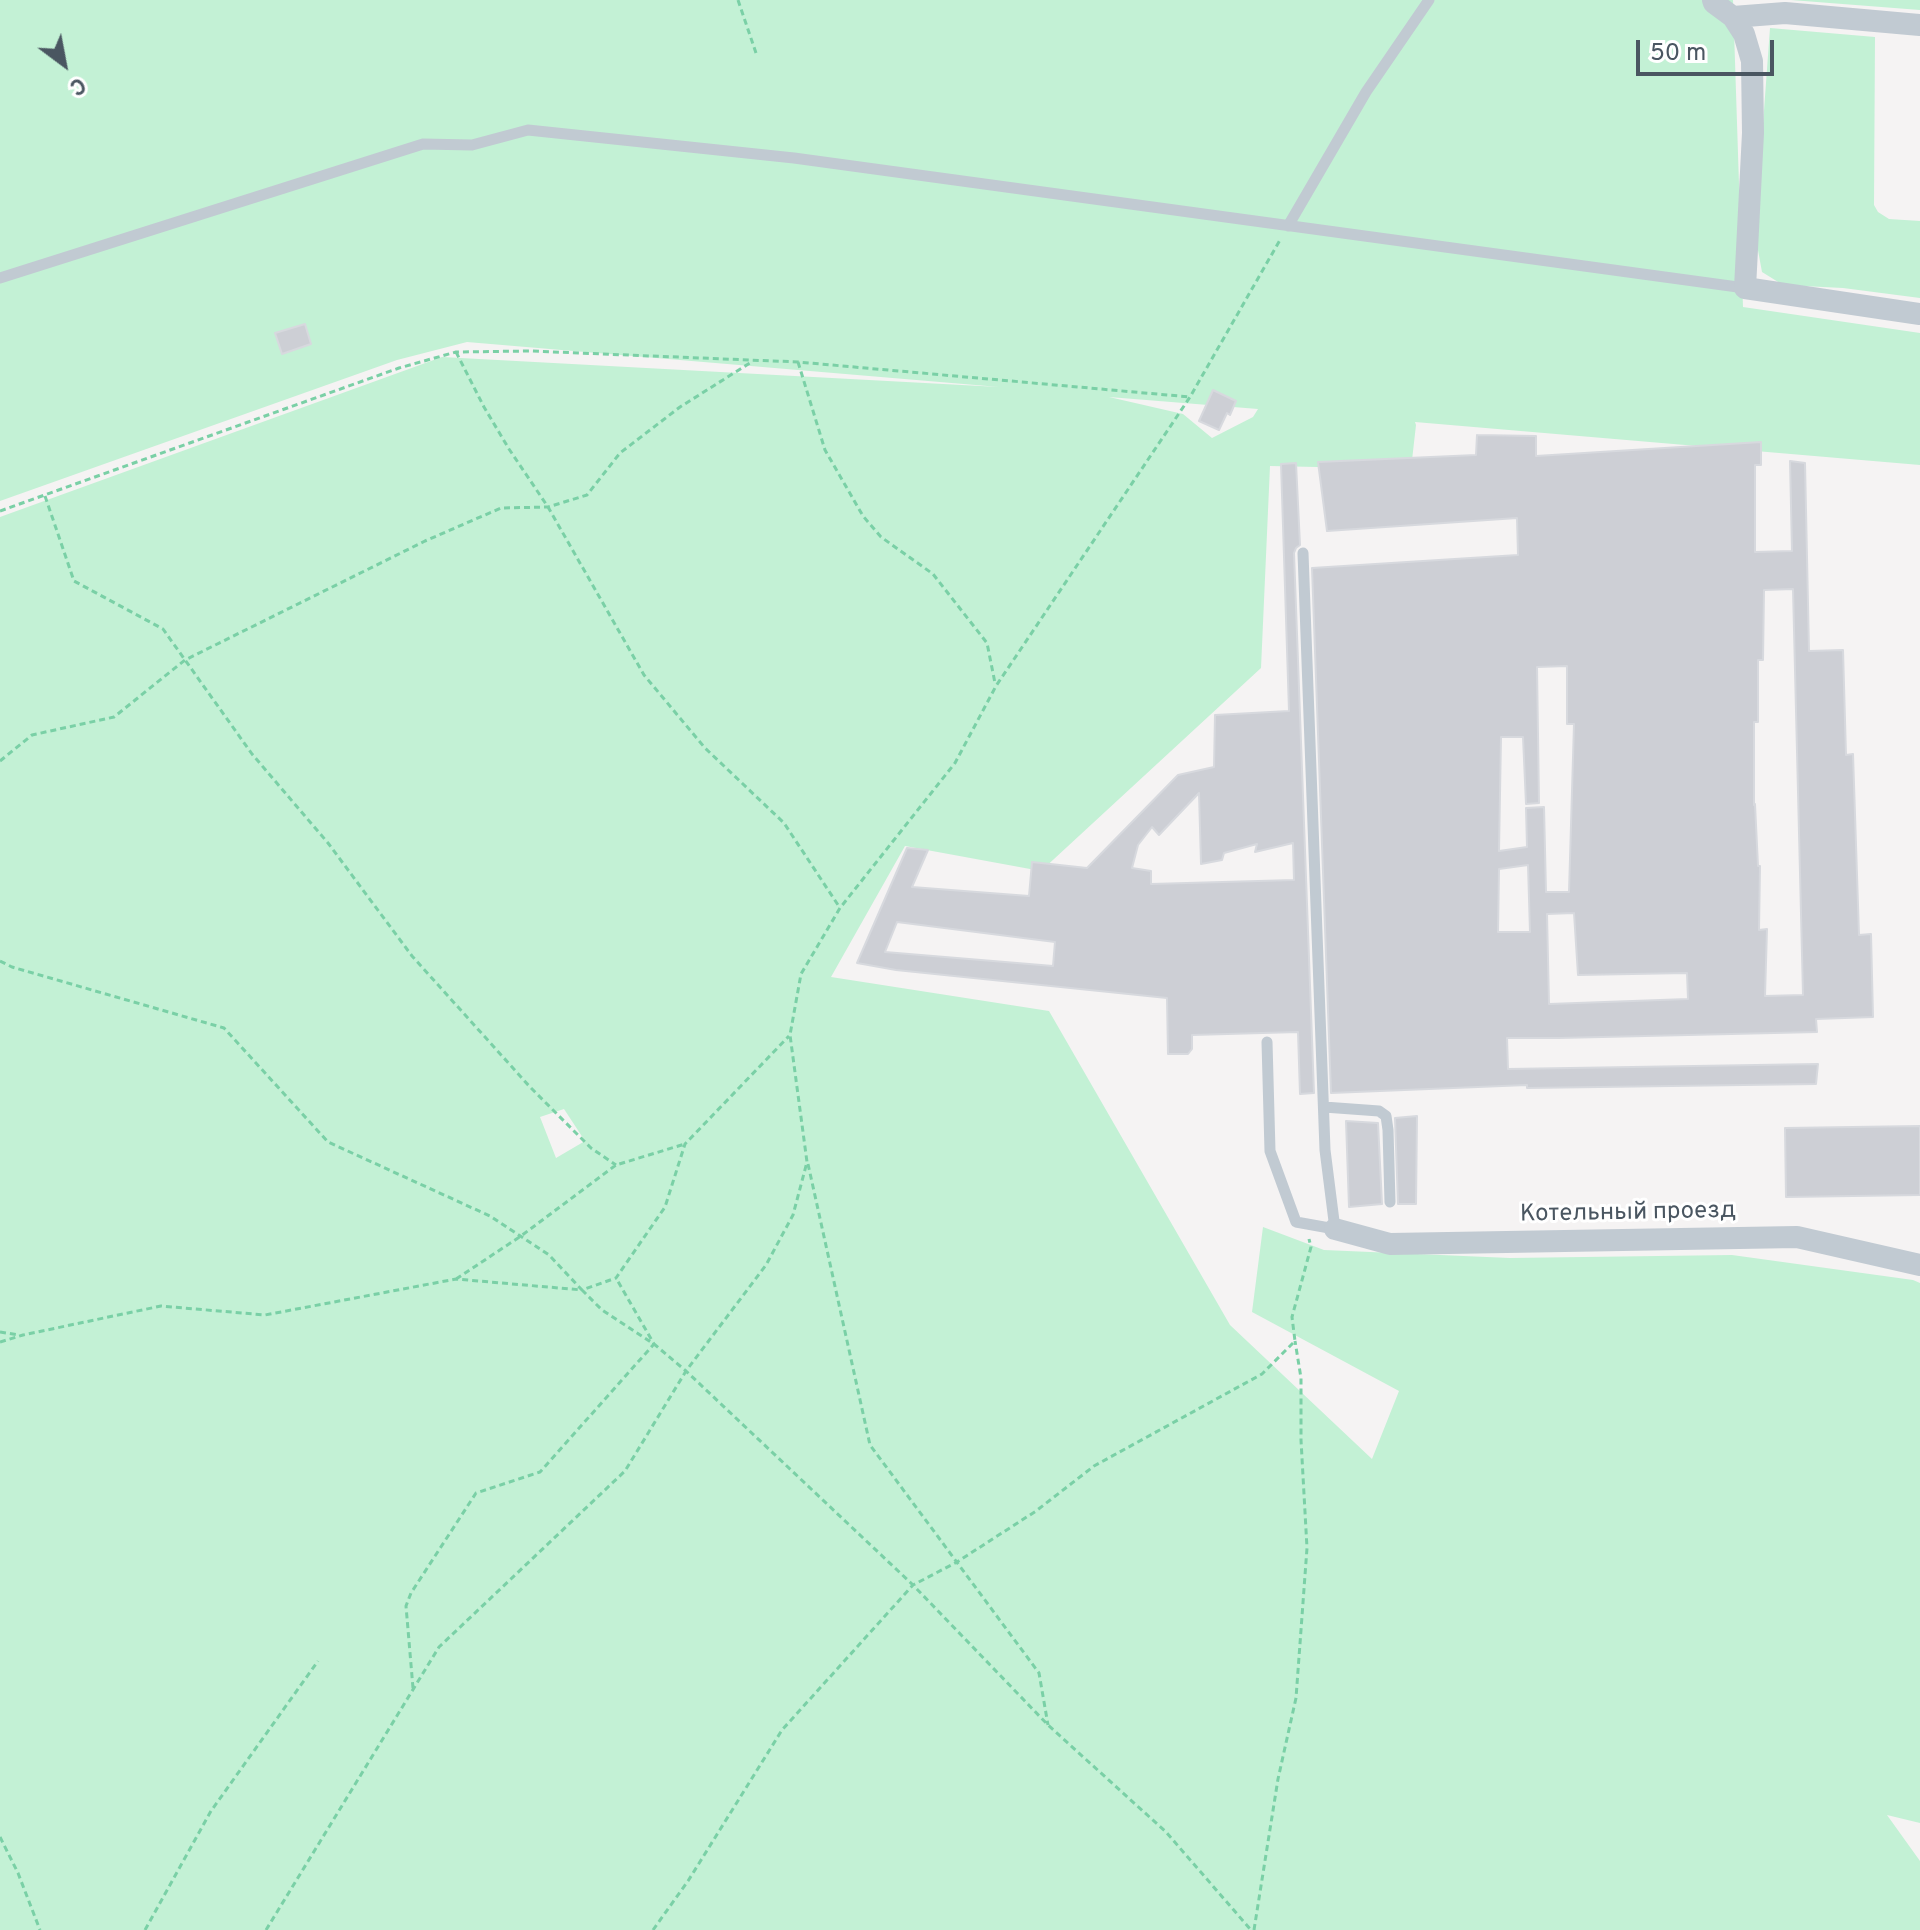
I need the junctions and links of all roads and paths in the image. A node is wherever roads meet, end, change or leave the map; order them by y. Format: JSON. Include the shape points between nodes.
{"nodes":[{"id":1,"x":738,"y":0,"type":"edge"},
{"id":2,"x":1429,"y":0,"type":"edge"},
{"id":3,"x":1713,"y":0,"type":"edge"},
{"id":4,"x":1733,"y":17,"type":"junction"},
{"id":5,"x":1920,"y":25,"type":"edge"},
{"id":6,"x":757,"y":56,"type":"dead end"},
{"id":7,"x":1288,"y":226,"type":"junction"},
{"id":8,"x":0,"y":278,"type":"edge"},
{"id":9,"x":1745,"y":288,"type":"junction"},
{"id":10,"x":1920,"y":314,"type":"edge"},
{"id":11,"x":456,"y":352,"type":"junction"},
{"id":12,"x":753,"y":361,"type":"junction"},
{"id":13,"x":798,"y":362,"type":"junction"},
{"id":14,"x":1190,"y":397,"type":"junction"},
{"id":15,"x":45,"y":495,"type":"junction"},
{"id":16,"x":548,"y":507,"type":"junction"},
{"id":17,"x":0,"y":511,"type":"edge"},
{"id":18,"x":1303,"y":553,"type":"dead end"},
{"id":19,"x":185,"y":660,"type":"junction"},
{"id":20,"x":996,"y":686,"type":"junction"},
{"id":21,"x":0,"y":761,"type":"edge"},
{"id":22,"x":840,"y":908,"type":"junction"},
{"id":23,"x":0,"y":961,"type":"edge"},
{"id":24,"x":790,"y":1035,"type":"junction"},
{"id":25,"x":1267,"y":1042,"type":"dead end"},
{"id":26,"x":1324,"y":1107,"type":"junction"},
{"id":27,"x":685,"y":1144,"type":"junction"},
{"id":28,"x":807,"y":1162,"type":"junction"},
{"id":29,"x":616,"y":1165,"type":"junction"},
{"id":30,"x":1390,"y":1202,"type":"dead end"},
{"id":31,"x":1304,"y":1223,"type":"junction"},
{"id":32,"x":1335,"y":1229,"type":"junction"},
{"id":33,"x":521,"y":1236,"type":"junction"},
{"id":34,"x":1920,"y":1265,"type":"edge"},
{"id":35,"x":616,"y":1278,"type":"junction"},
{"id":36,"x":456,"y":1279,"type":"junction"},
{"id":37,"x":582,"y":1290,"type":"junction"},
{"id":38,"x":0,"y":1332,"type":"edge"},
{"id":39,"x":23,"y":1335,"type":"junction"},
{"id":40,"x":1295,"y":1341,"type":"junction"},
{"id":41,"x":0,"y":1342,"type":"edge"},
{"id":42,"x":654,"y":1344,"type":"junction"},
{"id":43,"x":686,"y":1371,"type":"junction"},
{"id":44,"x":957,"y":1562,"type":"junction"},
{"id":45,"x":913,"y":1585,"type":"junction"},
{"id":46,"x":318,"y":1661,"type":"dead end"},
{"id":47,"x":413,"y":1688,"type":"junction"},
{"id":48,"x":1048,"y":1725,"type":"junction"},
{"id":49,"x":0,"y":1837,"type":"edge"},
{"id":50,"x":40,"y":1930,"type":"edge"},
{"id":51,"x":145,"y":1930,"type":"edge"},
{"id":52,"x":266,"y":1930,"type":"edge"},
{"id":53,"x":653,"y":1930,"type":"edge"},
{"id":54,"x":1252,"y":1930,"type":"edge"}],
"edges":[{"from":1,"to":6,"type":"path"},
{"from":2,"to":7,"type":"lane","via":[[1366,92]]},
{"from":3,"to":4,"type":"street"},
{"from":4,"to":5,"type":"street","via":[[1785,13]]},
{"from":4,"to":9,"type":"street","via":[[1752,61]]},
{"from":7,"to":8,"type":"lane","via":[[794,158],[528,130],[472,145],[423,144]]},
{"from":7,"to":9,"type":"lane"},
{"from":7,"to":14,"type":"path"},
{"from":9,"to":10,"type":"street"},
{"from":11,"to":12,"type":"path"},
{"from":11,"to":15,"type":"path"},
{"from":11,"to":16,"type":"path"},
{"from":12,"to":13,"type":"path"},
{"from":12,"to":16,"type":"path","via":[[620,453],[587,495]]},
{"from":13,"to":14,"type":"path"},
{"from":13,"to":20,"type":"path","via":[[825,450],[863,516],[881,537],[933,574],[987,643]]},
{"from":14,"to":20,"type":"path"},
{"from":15,"to":17,"type":"path"},
{"from":15,"to":19,"type":"path","via":[[74,581],[163,629]]},
{"from":16,"to":19,"type":"path","via":[[501,508]]},
{"from":16,"to":22,"type":"path","via":[[644,675],[705,748],[784,823]]},
{"from":18,"to":26,"type":"lane"},
{"from":19,"to":21,"type":"path","via":[[114,717],[32,735]]},
{"from":19,"to":29,"type":"path","via":[[252,754],[328,843],[412,956],[530,1087],[591,1148]]},
{"from":20,"to":22,"type":"path","via":[[955,763]]},
{"from":22,"to":24,"type":"path","via":[[801,974]]},
{"from":23,"to":33,"type":"path","via":[[224,1028],[328,1142],[490,1216]]},
{"from":24,"to":27,"type":"path"},
{"from":24,"to":28,"type":"path"},
{"from":25,"to":31,"type":"lane","via":[[1270,1151],[1296,1222]]},
{"from":26,"to":30,"type":"lane","via":[[1386,1116]]},
{"from":26,"to":32,"type":"lane"},
{"from":27,"to":29,"type":"path"},
{"from":27,"to":35,"type":"path","via":[[665,1207]]},
{"from":28,"to":43,"type":"path","via":[[793,1215],[766,1265]]},
{"from":28,"to":44,"type":"path","via":[[870,1445]]},
{"from":29,"to":33,"type":"path"},
{"from":31,"to":32,"type":"lane"},
{"from":31,"to":40,"type":"path","via":[[1311,1247],[1292,1317]]},
{"from":32,"to":34,"type":"street","name":"Котельный проезд","via":[[1390,1244],[1797,1237]]},
{"from":33,"to":36,"type":"path"},
{"from":33,"to":37,"type":"path","via":[[549,1255]]},
{"from":35,"to":37,"type":"path"},
{"from":35,"to":42,"type":"path"},
{"from":36,"to":37,"type":"path"},
{"from":36,"to":39,"type":"path","via":[[265,1315],[161,1306]]},
{"from":37,"to":42,"type":"path"},
{"from":38,"to":39,"type":"path"},
{"from":39,"to":41,"type":"path"},
{"from":40,"to":44,"type":"path","via":[[1262,1374],[1094,1466]]},
{"from":40,"to":54,"type":"path","via":[[1307,1548],[1296,1698]]},
{"from":42,"to":43,"type":"path"},
{"from":42,"to":47,"type":"path","via":[[540,1472],[476,1493],[406,1606]]},
{"from":43,"to":45,"type":"path"},
{"from":43,"to":47,"type":"path","via":[[625,1471],[439,1647]]},
{"from":44,"to":45,"type":"path"},
{"from":44,"to":48,"type":"path","via":[[1039,1673]]},
{"from":45,"to":48,"type":"path"},
{"from":45,"to":53,"type":"path","via":[[782,1730]]},
{"from":46,"to":51,"type":"path","via":[[211,1811]]},
{"from":47,"to":52,"type":"path"},
{"from":48,"to":54,"type":"path","via":[[1166,1832]]},
{"from":49,"to":50,"type":"path"}]}
